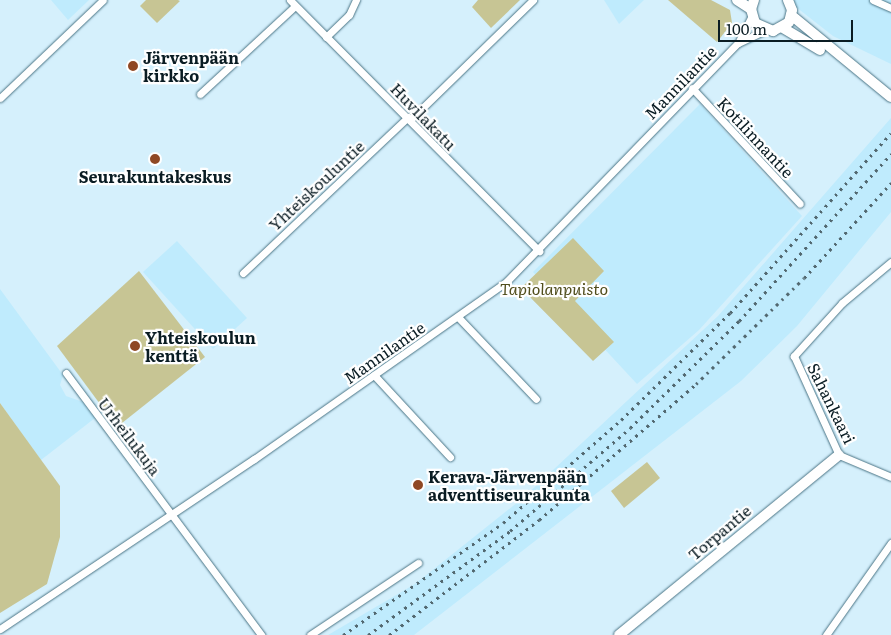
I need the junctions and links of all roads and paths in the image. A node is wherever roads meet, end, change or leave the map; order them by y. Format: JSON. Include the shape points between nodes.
{"nodes":[{"id":1,"x":103,"y":0,"type":"edge"},
{"id":2,"x":356,"y":0,"type":"edge"},
{"id":3,"x":533,"y":0,"type":"edge"},
{"id":4,"x":737,"y":0,"type":"edge"},
{"id":5,"x":874,"y":0,"type":"edge"},
{"id":6,"x":790,"y":1,"type":"edge"},
{"id":7,"x":292,"y":3,"type":"edge"},
{"id":8,"x":891,"y":8,"type":"edge"},
{"id":9,"x":752,"y":9,"type":"edge"},
{"id":10,"x":791,"y":16,"type":"junction"},
{"id":11,"x":783,"y":28,"type":"junction"},
{"id":12,"x":766,"y":30,"type":"junction"},
{"id":13,"x":326,"y":37,"type":"junction"},
{"id":14,"x":738,"y":43,"type":"junction"},
{"id":15,"x":862,"y":74,"type":"junction"},
{"id":16,"x":692,"y":88,"type":"junction"},
{"id":17,"x":200,"y":94,"type":"dead end"},
{"id":18,"x":891,"y":97,"type":"edge"},
{"id":19,"x":0,"y":98,"type":"edge"},
{"id":20,"x":409,"y":119,"type":"junction"},
{"id":21,"x":800,"y":204,"type":"dead end"},
{"id":22,"x":539,"y":251,"type":"junction"},
{"id":23,"x":891,"y":262,"type":"edge"},
{"id":24,"x":242,"y":273,"type":"dead end"},
{"id":25,"x":458,"y":317,"type":"junction"},
{"id":26,"x":66,"y":373,"type":"dead end"},
{"id":27,"x":374,"y":375,"type":"junction"},
{"id":28,"x":536,"y":399,"type":"dead end"},
{"id":29,"x":839,"y":455,"type":"junction"},
{"id":30,"x":450,"y":458,"type":"dead end"},
{"id":31,"x":891,"y":477,"type":"edge"},
{"id":32,"x":173,"y":514,"type":"junction"},
{"id":33,"x":891,"y":543,"type":"edge"},
{"id":34,"x":418,"y":563,"type":"dead end"},
{"id":35,"x":0,"y":629,"type":"edge"},
{"id":36,"x":261,"y":635,"type":"edge"},
{"id":37,"x":310,"y":635,"type":"edge"},
{"id":38,"x":619,"y":635,"type":"edge"},
{"id":39,"x":826,"y":635,"type":"edge"}],
"edges":[{"from":1,"to":19,"type":"street"},
{"from":2,"to":13,"type":"street","via":[[350,15]]},
{"from":3,"to":20,"type":"street","name":"Yhteiskouluntie"},
{"from":4,"to":9,"type":"main road"},
{"from":5,"to":8,"type":"street"},
{"from":6,"to":10,"type":"main road"},
{"from":7,"to":13,"type":"street","name":"Huvilakatu"},
{"from":7,"to":17,"type":"street"},
{"from":9,"to":12,"type":"main road"},
{"from":9,"to":14,"type":"street","name":"Mannilantie"},
{"from":10,"to":11,"type":"main road"},
{"from":10,"to":15,"type":"main road"},
{"from":11,"to":12,"type":"main road"},
{"from":11,"to":15,"type":"main road"},
{"from":12,"to":14,"type":"street","name":"Mannilantie"},
{"from":13,"to":20,"type":"street","name":"Huvilakatu"},
{"from":14,"to":16,"type":"street","name":"Mannilantie"},
{"from":15,"to":18,"type":"main road"},
{"from":16,"to":21,"type":"street","name":"Kotilinnantie"},
{"from":16,"to":22,"type":"street","name":"Mannilantie"},
{"from":20,"to":22,"type":"street","name":"Huvilakatu"},
{"from":20,"to":24,"type":"street","name":"Yhteiskouluntie"},
{"from":22,"to":25,"type":"street","name":"Mannilantie","via":[[508,282]]},
{"from":23,"to":29,"type":"street","name":"Sahankaari","via":[[842,303],[794,356]]},
{"from":25,"to":27,"type":"street","name":"Mannilantie"},
{"from":25,"to":28,"type":"street"},
{"from":26,"to":32,"type":"street","name":"Urheilukuja"},
{"from":27,"to":30,"type":"street"},
{"from":27,"to":32,"type":"street","name":"Mannilantie"},
{"from":29,"to":31,"type":"street","name":"Sahankaari"},
{"from":29,"to":38,"type":"main road","name":"Torpantie"},
{"from":32,"to":35,"type":"street","name":"Mannilantie"},
{"from":32,"to":36,"type":"street","name":"Urheilukuja"},
{"from":33,"to":39,"type":"street"},
{"from":34,"to":37,"type":"street"}]}
